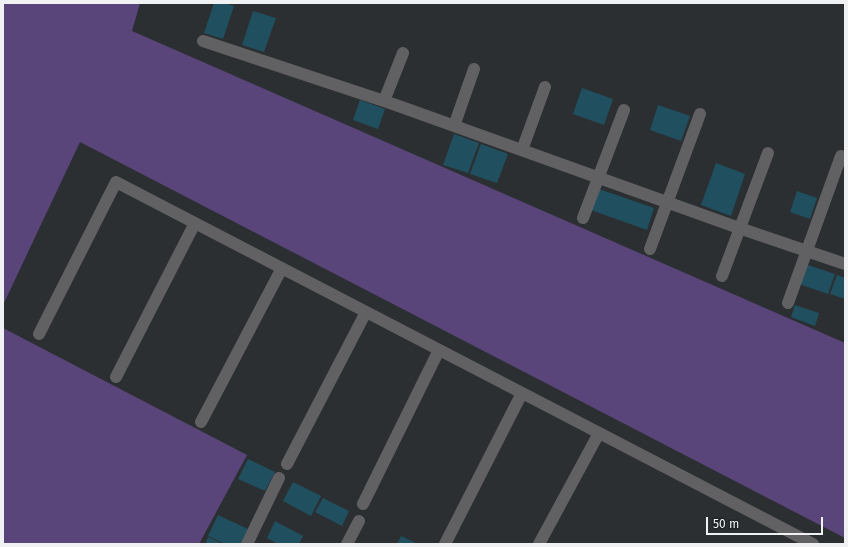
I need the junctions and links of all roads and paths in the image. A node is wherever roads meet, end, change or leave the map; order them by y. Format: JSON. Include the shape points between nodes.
{"nodes":[{"id":1,"x":203,"y":40,"type":"dead end"},
{"id":2,"x":403,"y":53,"type":"dead end"},
{"id":3,"x":474,"y":69,"type":"dead end"},
{"id":4,"x":545,"y":87,"type":"dead end"},
{"id":5,"x":384,"y":101,"type":"junction"},
{"id":6,"x":624,"y":110,"type":"dead end"},
{"id":7,"x":700,"y":114,"type":"dead end"},
{"id":8,"x":454,"y":126,"type":"junction"},
{"id":9,"x":522,"y":150,"type":"junction"},
{"id":10,"x":768,"y":153,"type":"dead end"},
{"id":11,"x":841,"y":156,"type":"dead end"},
{"id":12,"x":598,"y":178,"type":"junction"},
{"id":13,"x":666,"y":202,"type":"junction"},
{"id":14,"x":583,"y":218,"type":"dead end"},
{"id":15,"x":195,"y":223,"type":"junction"},
{"id":16,"x":739,"y":228,"type":"junction"},
{"id":17,"x":650,"y":249,"type":"dead end"},
{"id":18,"x":808,"y":250,"type":"junction"},
{"id":19,"x":845,"y":264,"type":"edge"},
{"id":20,"x":282,"y":268,"type":"junction"},
{"id":21,"x":722,"y":276,"type":"dead end"},
{"id":22,"x":788,"y":303,"type":"dead end"},
{"id":23,"x":366,"y":312,"type":"junction"},
{"id":24,"x":39,"y":334,"type":"dead end"},
{"id":25,"x":440,"y":350,"type":"junction"},
{"id":26,"x":116,"y":377,"type":"dead end"},
{"id":27,"x":522,"y":393,"type":"junction"},
{"id":28,"x":201,"y":422,"type":"dead end"},
{"id":29,"x":598,"y":432,"type":"junction"},
{"id":30,"x":287,"y":464,"type":"dead end"},
{"id":31,"x":279,"y":478,"type":"dead end"},
{"id":32,"x":363,"y":504,"type":"dead end"},
{"id":33,"x":359,"y":521,"type":"dead end"},
{"id":34,"x":247,"y":544,"type":"edge"},
{"id":35,"x":347,"y":544,"type":"edge"},
{"id":36,"x":445,"y":544,"type":"edge"},
{"id":37,"x":539,"y":544,"type":"edge"},
{"id":38,"x":813,"y":544,"type":"edge"}],
"edges":[{"from":1,"to":5,"type":"street"},
{"from":2,"to":5,"type":"street"},
{"from":3,"to":8,"type":"street"},
{"from":4,"to":9,"type":"street"},
{"from":5,"to":8,"type":"street"},
{"from":6,"to":12,"type":"street"},
{"from":7,"to":13,"type":"street"},
{"from":8,"to":9,"type":"street"},
{"from":9,"to":12,"type":"street"},
{"from":10,"to":16,"type":"street"},
{"from":11,"to":18,"type":"street"},
{"from":12,"to":13,"type":"street"},
{"from":12,"to":14,"type":"street"},
{"from":13,"to":16,"type":"street"},
{"from":13,"to":17,"type":"street"},
{"from":15,"to":20,"type":"street"},
{"from":15,"to":24,"type":"street","via":[[116,182]]},
{"from":15,"to":26,"type":"street"},
{"from":16,"to":18,"type":"street"},
{"from":16,"to":21,"type":"street"},
{"from":18,"to":19,"type":"street"},
{"from":18,"to":22,"type":"street"},
{"from":20,"to":23,"type":"street"},
{"from":20,"to":28,"type":"street"},
{"from":23,"to":25,"type":"street"},
{"from":23,"to":30,"type":"street"},
{"from":25,"to":27,"type":"street"},
{"from":25,"to":32,"type":"street"},
{"from":27,"to":29,"type":"street"},
{"from":27,"to":36,"type":"street"},
{"from":29,"to":37,"type":"street"},
{"from":29,"to":38,"type":"street"},
{"from":31,"to":34,"type":"street"},
{"from":33,"to":35,"type":"street"}]}
